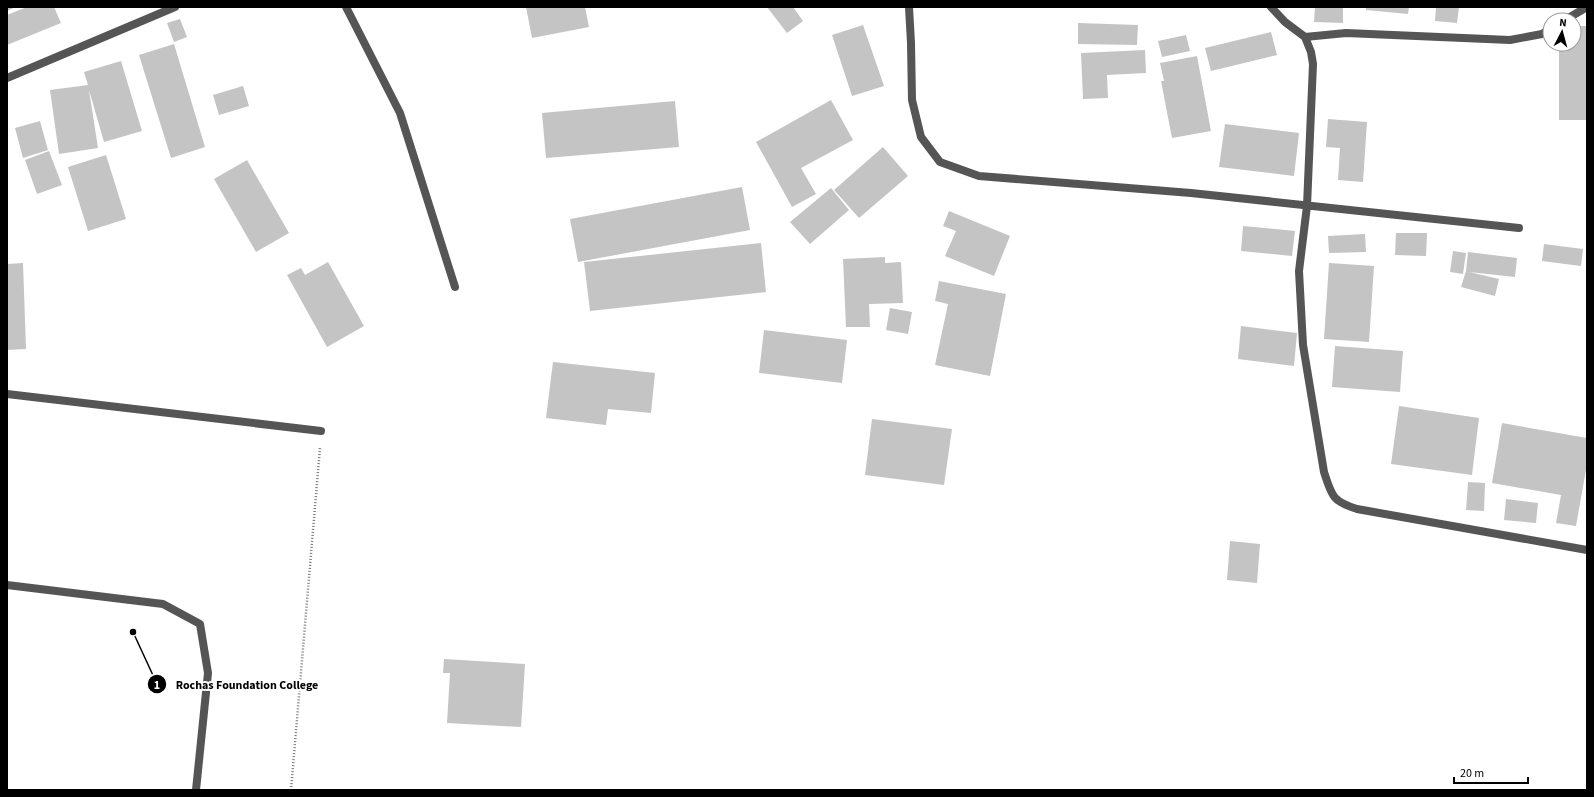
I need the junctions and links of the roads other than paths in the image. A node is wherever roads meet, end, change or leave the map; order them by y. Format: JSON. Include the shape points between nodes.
{"nodes":[{"id":1,"x":175,"y":7,"type":"edge"},
{"id":2,"x":346,"y":7,"type":"edge"},
{"id":3,"x":909,"y":7,"type":"edge"},
{"id":4,"x":1271,"y":7,"type":"edge"},
{"id":5,"x":1542,"y":34,"type":"edge"},
{"id":6,"x":1305,"y":37,"type":"junction"},
{"id":7,"x":7,"y":78,"type":"edge"},
{"id":8,"x":1307,"y":206,"type":"junction"},
{"id":9,"x":1519,"y":228,"type":"dead end"},
{"id":10,"x":455,"y":288,"type":"dead end"},
{"id":11,"x":7,"y":394,"type":"edge"},
{"id":12,"x":321,"y":430,"type":"road end"},
{"id":13,"x":1587,"y":550,"type":"edge"},
{"id":14,"x":7,"y":585,"type":"edge"},
{"id":15,"x":196,"y":790,"type":"edge"}],
"edges":[{"from":1,"to":7,"type":"street"},
{"from":2,"to":10,"type":"street","via":[[400,113]]},
{"from":3,"to":8,"type":"street","via":[[912,100],[921,137],[940,162],[979,176],[1191,193]]},
{"from":4,"to":6,"type":"street"},
{"from":5,"to":6,"type":"street","via":[[1510,40],[1346,33]]},
{"from":6,"to":8,"type":"street","via":[[1313,64]]},
{"from":8,"to":9,"type":"street"},
{"from":8,"to":13,"type":"street","via":[[1299,271],[1303,345],[1324,472],[1331,492],[1340,504]]},
{"from":11,"to":12,"type":"street"},
{"from":14,"to":15,"type":"street","via":[[163,604],[200,624],[208,672]]}]}
